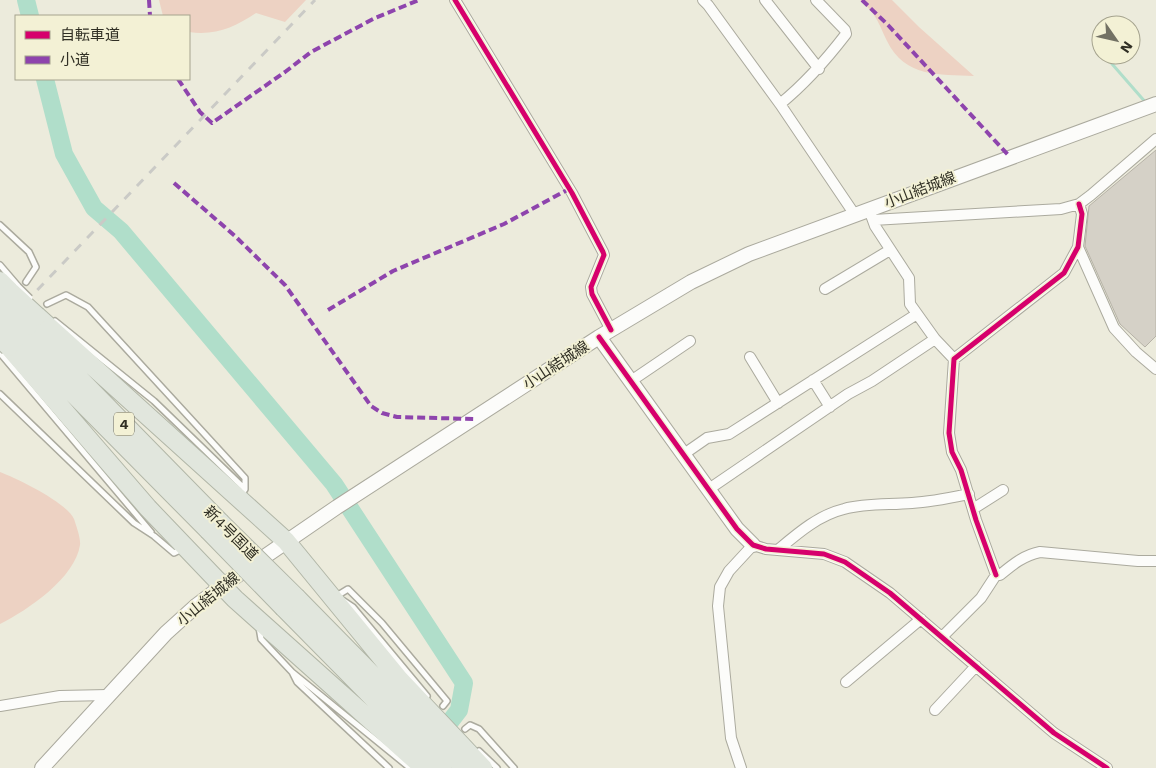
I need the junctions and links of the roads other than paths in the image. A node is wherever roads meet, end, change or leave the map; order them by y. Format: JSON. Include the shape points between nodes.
{"nodes":[{"id":1,"x":455,"y":0,"type":"edge"},
{"id":2,"x":765,"y":0,"type":"edge"},
{"id":3,"x":816,"y":0,"type":"edge"},
{"id":4,"x":706,"y":1,"type":"edge"},
{"id":5,"x":819,"y":69,"type":"junction"},
{"id":6,"x":780,"y":104,"type":"junction"},
{"id":7,"x":1156,"y":104,"type":"edge"},
{"id":8,"x":1156,"y":139,"type":"edge"},
{"id":9,"x":1078,"y":204,"type":"junction"},
{"id":10,"x":865,"y":215,"type":"junction"},
{"id":11,"x":0,"y":225,"type":"edge"},
{"id":12,"x":1078,"y":247,"type":"junction"},
{"id":13,"x":890,"y":250,"type":"junction"},
{"id":14,"x":0,"y":265,"type":"edge"},
{"id":15,"x":26,"y":282,"type":"dead end"},
{"id":16,"x":826,"y":289,"type":"dead end"},
{"id":17,"x":7,"y":291,"type":"edge"},
{"id":18,"x":918,"y":314,"type":"junction"},
{"id":19,"x":0,"y":319,"type":"edge"},
{"id":20,"x":23,"y":330,"type":"edge"},
{"id":21,"x":605,"y":333,"type":"junction"},
{"id":22,"x":935,"y":339,"type":"junction"},
{"id":23,"x":690,"y":340,"type":"dead end"},
{"id":24,"x":750,"y":356,"type":"dead end"},
{"id":25,"x":954,"y":359,"type":"junction"},
{"id":26,"x":1156,"y":369,"type":"edge"},
{"id":27,"x":631,"y":380,"type":"junction"},
{"id":28,"x":813,"y":380,"type":"junction"},
{"id":29,"x":0,"y":394,"type":"edge"},
{"id":30,"x":778,"y":403,"type":"junction"},
{"id":31,"x":830,"y":407,"type":"junction"},
{"id":32,"x":684,"y":454,"type":"junction"},
{"id":33,"x":709,"y":489,"type":"junction"},
{"id":34,"x":1003,"y":490,"type":"dead end"},
{"id":35,"x":242,"y":494,"type":"junction"},
{"id":36,"x":969,"y":494,"type":"junction"},
{"id":37,"x":973,"y":509,"type":"junction"},
{"id":38,"x":154,"y":536,"type":"junction"},
{"id":39,"x":286,"y":541,"type":"junction"},
{"id":40,"x":753,"y":545,"type":"junction"},
{"id":41,"x":185,"y":547,"type":"junction"},
{"id":42,"x":779,"y":549,"type":"junction"},
{"id":43,"x":1156,"y":561,"type":"edge"},
{"id":44,"x":996,"y":575,"type":"junction"},
{"id":45,"x":222,"y":586,"type":"junction"},
{"id":46,"x":333,"y":599,"type":"junction"},
{"id":47,"x":921,"y":619,"type":"junction"},
{"id":48,"x":258,"y":620,"type":"junction"},
{"id":49,"x":942,"y":636,"type":"junction"},
{"id":50,"x":976,"y":666,"type":"junction"},
{"id":51,"x":292,"y":672,"type":"junction"},
{"id":52,"x":846,"y":682,"type":"dead end"},
{"id":53,"x":108,"y":695,"type":"junction"},
{"id":54,"x":428,"y":698,"type":"dead end"},
{"id":55,"x":0,"y":706,"type":"edge"},
{"id":56,"x":935,"y":710,"type":"dead end"},
{"id":57,"x":471,"y":744,"type":"dead end"},
{"id":58,"x":417,"y":747,"type":"edge"},
{"id":59,"x":444,"y":752,"type":"edge"},
{"id":60,"x":42,"y":768,"type":"edge"},
{"id":61,"x":389,"y":768,"type":"edge"},
{"id":62,"x":464,"y":768,"type":"edge"},
{"id":63,"x":482,"y":768,"type":"edge"},
{"id":64,"x":497,"y":768,"type":"edge"},
{"id":65,"x":514,"y":768,"type":"edge"},
{"id":66,"x":741,"y":768,"type":"edge"},
{"id":67,"x":1107,"y":768,"type":"edge"}],
"edges":[{"from":1,"to":21,"type":"street","via":[[572,193],[603,252],[591,287]]},
{"from":2,"to":5,"type":"street"},
{"from":3,"to":5,"type":"street","via":[[846,34]]},
{"from":4,"to":6,"type":"street"},
{"from":5,"to":6,"type":"street"},
{"from":6,"to":10,"type":"street"},
{"from":7,"to":10,"type":"main road","name":"小山結城線"},
{"from":8,"to":9,"type":"street"},
{"from":9,"to":10,"type":"street","via":[[1061,209]]},
{"from":9,"to":12,"type":"street","via":[[1082,214]]},
{"from":10,"to":13,"type":"street"},
{"from":10,"to":21,"type":"main road","name":"小山結城線","via":[[749,254],[704,275]]},
{"from":11,"to":15,"type":"lane","via":[[30,252],[36,267]]},
{"from":12,"to":25,"type":"street","via":[[1064,273]]},
{"from":12,"to":26,"type":"street","via":[[1114,328]]},
{"from":13,"to":16,"type":"street"},
{"from":13,"to":18,"type":"street","via":[[910,278],[910,304]]},
{"from":14,"to":17,"type":"lane"},
{"from":17,"to":20,"type":"highway","bridge":true},
{"from":18,"to":22,"type":"street"},
{"from":18,"to":28,"type":"street"},
{"from":19,"to":20,"type":"highway","name":"新4号国道","number":"4","bridge":true},
{"from":20,"to":35,"type":"highway"},
{"from":20,"to":35,"type":"lane","via":[[66,295],[88,307],[245,478]]},
{"from":20,"to":38,"type":"lane"},
{"from":20,"to":41,"type":"highway","via":[[148,508]]},
{"from":20,"to":58,"type":"highway","name":"新4号国道","number":"4","bridge":true,"via":[[290,603]]},
{"from":21,"to":27,"type":"main road"},
{"from":21,"to":39,"type":"main road","name":"小山結城線"},
{"from":22,"to":25,"type":"street"},
{"from":22,"to":31,"type":"street"},
{"from":23,"to":27,"type":"street"},
{"from":24,"to":30,"type":"street"},
{"from":25,"to":36,"type":"street","via":[[948,433]]},
{"from":27,"to":32,"type":"main road"},
{"from":28,"to":30,"type":"street"},
{"from":28,"to":31,"type":"street"},
{"from":29,"to":38,"type":"lane","via":[[134,523]]},
{"from":30,"to":32,"type":"street","via":[[729,434],[707,438]]},
{"from":31,"to":33,"type":"street"},
{"from":32,"to":33,"type":"main road"},
{"from":33,"to":40,"type":"main road","via":[[737,529]]},
{"from":34,"to":37,"type":"street"},
{"from":35,"to":39,"type":"highway"},
{"from":36,"to":37,"type":"street"},
{"from":36,"to":42,"type":"street","via":[[939,501],[870,504],[842,509],[820,519]]},
{"from":37,"to":44,"type":"street"},
{"from":38,"to":41,"type":"lane","via":[[174,553]]},
{"from":39,"to":45,"type":"main road","name":"小山結城線"},
{"from":39,"to":46,"type":"highway"},
{"from":40,"to":42,"type":"street"},
{"from":40,"to":66,"type":"street","via":[[729,571],[720,587],[718,606],[731,738]]},
{"from":41,"to":45,"type":"highway"},
{"from":42,"to":47,"type":"street","via":[[824,554],[846,562]]},
{"from":43,"to":44,"type":"street","via":[[1040,552]]},
{"from":44,"to":49,"type":"street","via":[[980,598]]},
{"from":45,"to":48,"type":"highway"},
{"from":45,"to":53,"type":"main road","name":"小山結城線","via":[[166,633]]},
{"from":46,"to":54,"type":"lane","via":[[353,607]]},
{"from":46,"to":58,"type":"highway","via":[[399,679]]},
{"from":47,"to":49,"type":"street"},
{"from":47,"to":52,"type":"street"},
{"from":48,"to":51,"type":"lane","via":[[261,639]]},
{"from":48,"to":58,"type":"highway"},
{"from":49,"to":50,"type":"street"},
{"from":50,"to":56,"type":"street"},
{"from":50,"to":67,"type":"street","via":[[1054,732]]},
{"from":51,"to":58,"type":"lane"},
{"from":51,"to":61,"type":"lane","via":[[298,682]]},
{"from":53,"to":55,"type":"street","via":[[60,696]]},
{"from":53,"to":60,"type":"main road","name":"小山結城線"},
{"from":57,"to":64,"type":"lane"},
{"from":58,"to":59,"type":"highway","name":"新4号国道","number":"4"},
{"from":58,"to":59,"type":"highway"},
{"from":59,"to":62,"type":"highway","name":"新4号国道","number":"4"},
{"from":59,"to":63,"type":"highway"},
{"from":59,"to":65,"type":"lane","via":[[470,725],[479,729]]}]}
